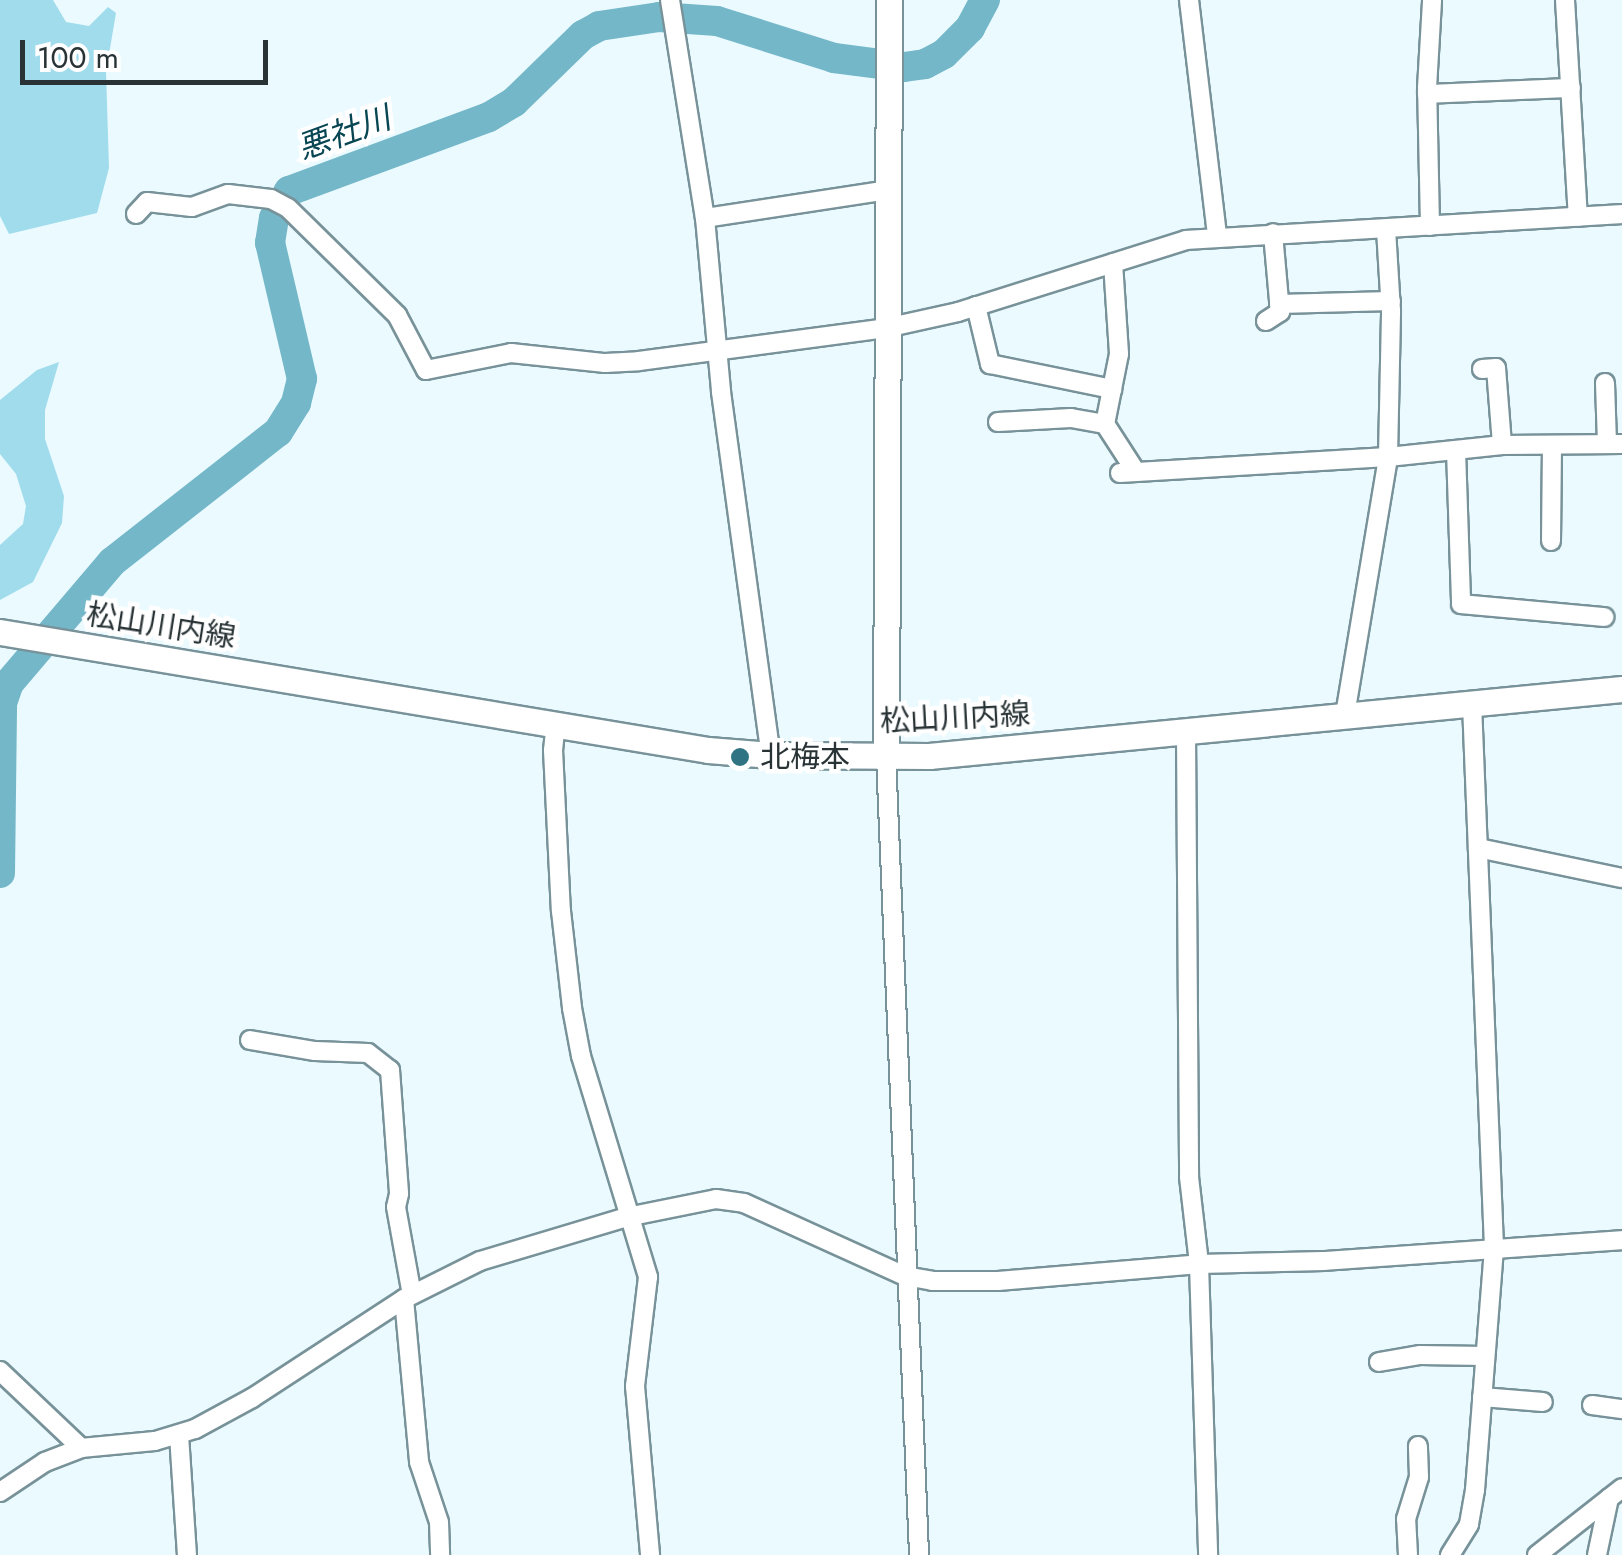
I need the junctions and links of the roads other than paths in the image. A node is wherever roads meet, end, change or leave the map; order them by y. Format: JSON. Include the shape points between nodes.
{"nodes":[{"id":1,"x":889,"y":0,"type":"edge"},
{"id":2,"x":1189,"y":0,"type":"edge"},
{"id":3,"x":1432,"y":0,"type":"edge"},
{"id":4,"x":1566,"y":0,"type":"edge"},
{"id":5,"x":672,"y":13,"type":"edge"},
{"id":6,"x":1571,"y":88,"type":"junction"},
{"id":7,"x":1427,"y":94,"type":"junction"},
{"id":8,"x":887,"y":190,"type":"junction"},
{"id":9,"x":136,"y":214,"type":"dead end"},
{"id":10,"x":1622,"y":214,"type":"edge"},
{"id":11,"x":1578,"y":217,"type":"junction"},
{"id":12,"x":705,"y":218,"type":"junction"},
{"id":13,"x":1430,"y":226,"type":"junction"},
{"id":14,"x":1386,"y":229,"type":"junction"},
{"id":15,"x":1273,"y":233,"type":"junction"},
{"id":16,"x":1217,"y":236,"type":"junction"},
{"id":17,"x":1113,"y":263,"type":"junction"},
{"id":18,"x":1390,"y":301,"type":"junction"},
{"id":19,"x":1279,"y":304,"type":"junction"},
{"id":20,"x":976,"y":306,"type":"junction"},
{"id":21,"x":1266,"y":321,"type":"dead end"},
{"id":22,"x":886,"y":328,"type":"junction"},
{"id":23,"x":717,"y":348,"type":"junction"},
{"id":24,"x":1482,"y":369,"type":"dead end"},
{"id":25,"x":1604,"y":383,"type":"dead end"},
{"id":26,"x":1112,"y":389,"type":"junction"},
{"id":27,"x":998,"y":422,"type":"dead end"},
{"id":28,"x":1106,"y":424,"type":"junction"},
{"id":29,"x":1615,"y":444,"type":"edge"},
{"id":30,"x":1502,"y":446,"type":"junction"},
{"id":31,"x":1552,"y":448,"type":"junction"},
{"id":32,"x":1456,"y":450,"type":"junction"},
{"id":33,"x":1388,"y":457,"type":"junction"},
{"id":34,"x":1551,"y":541,"type":"dead end"},
{"id":35,"x":1604,"y":617,"type":"dead end"},
{"id":36,"x":0,"y":632,"type":"edge"},
{"id":37,"x":1622,"y":689,"type":"edge"},
{"id":38,"x":1472,"y":704,"type":"junction"},
{"id":39,"x":1344,"y":714,"type":"junction"},
{"id":40,"x":556,"y":722,"type":"junction"},
{"id":41,"x":1186,"y":733,"type":"junction"},
{"id":42,"x":771,"y":755,"type":"junction"},
{"id":43,"x":886,"y":756,"type":"junction"},
{"id":44,"x":1478,"y":848,"type":"junction"},
{"id":45,"x":1622,"y":878,"type":"edge"},
{"id":46,"x":250,"y":1040,"type":"dead end"},
{"id":47,"x":626,"y":1217,"type":"junction"},
{"id":48,"x":1622,"y":1240,"type":"edge"},
{"id":49,"x":1494,"y":1246,"type":"junction"},
{"id":50,"x":1198,"y":1264,"type":"junction"},
{"id":51,"x":906,"y":1276,"type":"junction"},
{"id":52,"x":408,"y":1297,"type":"junction"},
{"id":53,"x":1485,"y":1356,"type":"junction"},
{"id":54,"x":1379,"y":1362,"type":"dead end"},
{"id":55,"x":0,"y":1371,"type":"edge"},
{"id":56,"x":1482,"y":1397,"type":"junction"},
{"id":57,"x":1543,"y":1402,"type":"dead end"},
{"id":58,"x":1592,"y":1405,"type":"dead end"},
{"id":59,"x":1622,"y":1408,"type":"edge"},
{"id":60,"x":179,"y":1436,"type":"junction"},
{"id":61,"x":1418,"y":1446,"type":"dead end"},
{"id":62,"x":81,"y":1448,"type":"junction"},
{"id":63,"x":0,"y":1492,"type":"edge"},
{"id":64,"x":1615,"y":1493,"type":"edge"},
{"id":65,"x":187,"y":1555,"type":"edge"},
{"id":66,"x":440,"y":1555,"type":"edge"},
{"id":67,"x":650,"y":1555,"type":"edge"},
{"id":68,"x":919,"y":1555,"type":"edge"},
{"id":69,"x":1208,"y":1555,"type":"edge"},
{"id":70,"x":1408,"y":1555,"type":"edge"},
{"id":71,"x":1450,"y":1555,"type":"edge"},
{"id":72,"x":1536,"y":1555,"type":"edge"},
{"id":73,"x":1597,"y":1555,"type":"edge"}],
"edges":[{"from":1,"to":8,"type":"main road"},
{"from":2,"to":16,"type":"street"},
{"from":3,"to":7,"type":"street"},
{"from":4,"to":6,"type":"street"},
{"from":5,"to":12,"type":"street"},
{"from":6,"to":7,"type":"street"},
{"from":6,"to":11,"type":"street"},
{"from":7,"to":13,"type":"street"},
{"from":8,"to":12,"type":"street"},
{"from":8,"to":22,"type":"main road"},
{"from":9,"to":23,"type":"street","via":[[147,202],[192,208],[228,194],[280,204],[397,315],[426,370],[511,353],[605,364]]},
{"from":10,"to":11,"type":"street"},
{"from":11,"to":13,"type":"street"},
{"from":12,"to":23,"type":"street"},
{"from":13,"to":14,"type":"street"},
{"from":14,"to":15,"type":"street"},
{"from":14,"to":18,"type":"street"},
{"from":15,"to":16,"type":"street"},
{"from":15,"to":19,"type":"street"},
{"from":16,"to":17,"type":"street"},
{"from":17,"to":20,"type":"street"},
{"from":17,"to":26,"type":"street","via":[[1119,354]]},
{"from":18,"to":19,"type":"street"},
{"from":18,"to":33,"type":"street"},
{"from":19,"to":21,"type":"street","via":[[1276,318]]},
{"from":20,"to":22,"type":"street"},
{"from":20,"to":26,"type":"street","via":[[990,364]]},
{"from":22,"to":23,"type":"street"},
{"from":22,"to":43,"type":"main road"},
{"from":23,"to":42,"type":"street"},
{"from":24,"to":30,"type":"street","via":[[1496,368]]},
{"from":25,"to":29,"type":"street"},
{"from":26,"to":28,"type":"street"},
{"from":27,"to":28,"type":"street","via":[[1071,418]]},
{"from":28,"to":33,"type":"street","via":[[1128,472]]},
{"from":29,"to":31,"type":"street"},
{"from":30,"to":31,"type":"street"},
{"from":30,"to":32,"type":"street"},
{"from":31,"to":34,"type":"street"},
{"from":32,"to":33,"type":"street"},
{"from":32,"to":35,"type":"street","via":[[1460,604]]},
{"from":33,"to":39,"type":"street"},
{"from":36,"to":40,"type":"main road","name":"松山川内線"},
{"from":37,"to":38,"type":"main road","name":"松山川内線"},
{"from":38,"to":39,"type":"main road","name":"松山川内線"},
{"from":38,"to":44,"type":"street"},
{"from":39,"to":41,"type":"main road","name":"松山川内線"},
{"from":40,"to":42,"type":"main road","name":"松山川内線"},
{"from":40,"to":47,"type":"street","via":[[561,911],[572,1008]]},
{"from":41,"to":43,"type":"main road","name":"松山川内線"},
{"from":41,"to":50,"type":"street","via":[[1188,1138]]},
{"from":42,"to":43,"type":"main road","name":"松山川内線"},
{"from":43,"to":51,"type":"street"},
{"from":44,"to":45,"type":"street"},
{"from":44,"to":49,"type":"street"},
{"from":46,"to":52,"type":"street","via":[[368,1053],[390,1070]]},
{"from":47,"to":51,"type":"street","via":[[716,1199],[744,1203]]},
{"from":47,"to":52,"type":"street","via":[[480,1261]]},
{"from":47,"to":67,"type":"street","via":[[648,1277],[635,1386]]},
{"from":48,"to":49,"type":"street"},
{"from":49,"to":50,"type":"street"},
{"from":49,"to":53,"type":"street"},
{"from":50,"to":51,"type":"street","via":[[998,1281]]},
{"from":50,"to":69,"type":"street"},
{"from":51,"to":68,"type":"street"},
{"from":52,"to":60,"type":"street","via":[[252,1398]]},
{"from":52,"to":66,"type":"street","via":[[420,1462],[439,1522]]},
{"from":53,"to":54,"type":"street"},
{"from":53,"to":56,"type":"street"},
{"from":55,"to":62,"type":"street"},
{"from":56,"to":57,"type":"street"},
{"from":56,"to":71,"type":"street","via":[[1469,1524]]},
{"from":58,"to":59,"type":"street"},
{"from":60,"to":62,"type":"street"},
{"from":60,"to":65,"type":"street"},
{"from":61,"to":70,"type":"street","via":[[1419,1477],[1406,1519]]},
{"from":62,"to":63,"type":"street"},
{"from":64,"to":72,"type":"street"},
{"from":64,"to":73,"type":"street"}]}
